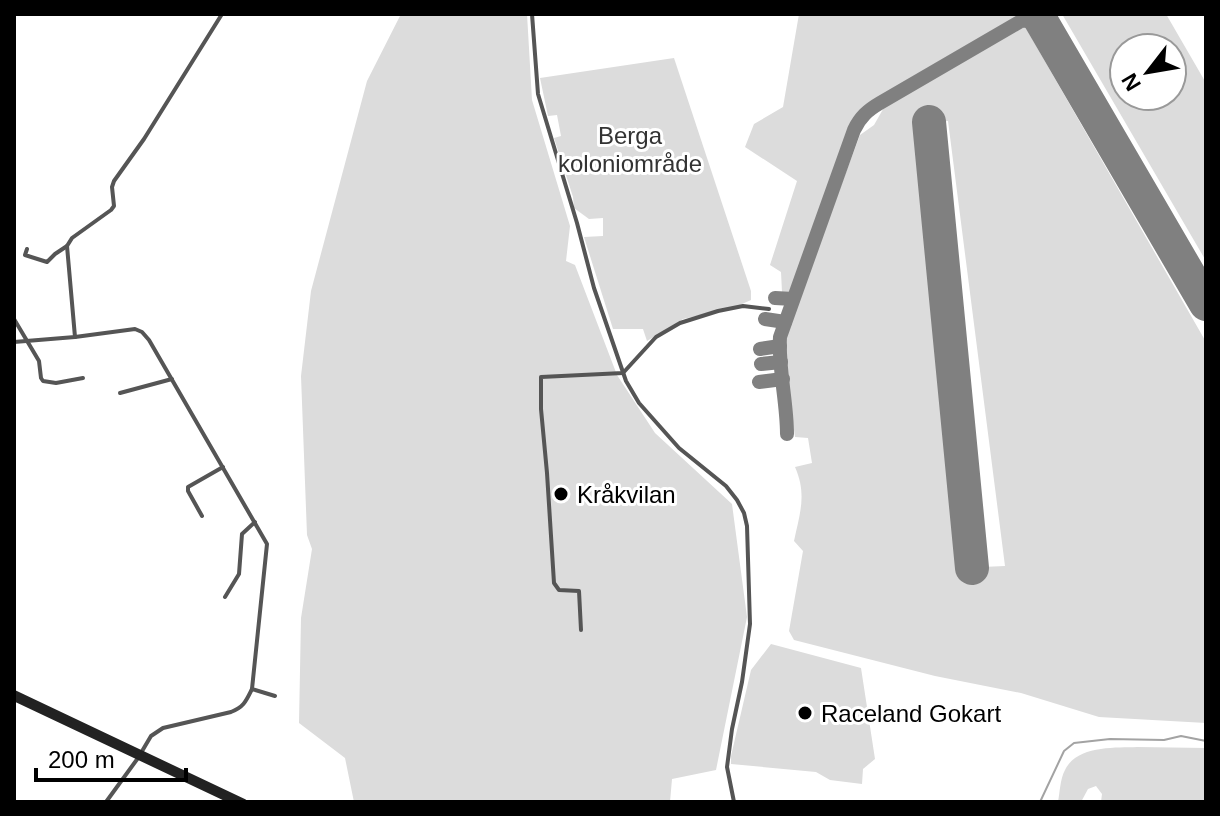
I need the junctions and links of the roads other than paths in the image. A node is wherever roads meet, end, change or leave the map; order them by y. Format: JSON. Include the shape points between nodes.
{"nodes":[{"id":1,"x":222,"y":14,"type":"edge"},
{"id":2,"x":532,"y":14,"type":"edge"},
{"id":3,"x":67,"y":246,"type":"junction"},
{"id":4,"x":27,"y":249,"type":"dead end"},
{"id":5,"x":769,"y":309,"type":"dead end"},
{"id":6,"x":14,"y":319,"type":"edge"},
{"id":7,"x":75,"y":337,"type":"junction"},
{"id":8,"x":27,"y":340,"type":"junction"},
{"id":9,"x":14,"y":342,"type":"edge"},
{"id":10,"x":623,"y":373,"type":"junction"},
{"id":11,"x":83,"y":378,"type":"dead end"},
{"id":12,"x":172,"y":379,"type":"junction"},
{"id":13,"x":120,"y":393,"type":"dead end"},
{"id":14,"x":223,"y":467,"type":"junction"},
{"id":15,"x":202,"y":516,"type":"dead end"},
{"id":16,"x":255,"y":522,"type":"junction"},
{"id":17,"x":225,"y":597,"type":"dead end"},
{"id":18,"x":581,"y":630,"type":"dead end"},
{"id":19,"x":252,"y":689,"type":"junction"},
{"id":20,"x":14,"y":696,"type":"edge"},
{"id":21,"x":275,"y":696,"type":"dead end"},
{"id":22,"x":140,"y":755,"type":"junction"},
{"id":23,"x":106,"y":802,"type":"edge"},
{"id":24,"x":234,"y":802,"type":"edge"},
{"id":25,"x":244,"y":802,"type":"edge"},
{"id":26,"x":734,"y":802,"type":"edge"}],
"edges":[{"from":1,"to":3,"type":"street","via":[[114,181],[114,206]]},
{"from":2,"to":10,"type":"street","via":[[538,94]]},
{"from":3,"to":4,"type":"street","via":[[47,262],[25,255]]},
{"from":3,"to":7,"type":"street"},
{"from":5,"to":10,"type":"street","via":[[743,306],[680,323],[656,337]]},
{"from":6,"to":8,"type":"street"},
{"from":7,"to":8,"type":"street"},
{"from":7,"to":12,"type":"street","via":[[142,332]]},
{"from":8,"to":9,"type":"street"},
{"from":8,"to":11,"type":"street","via":[[43,381]]},
{"from":10,"to":18,"type":"street","via":[[541,377],[554,583],[559,590],[579,591]]},
{"from":10,"to":26,"type":"street","via":[[639,403],[679,448],[726,486],[744,513],[750,624],[728,759]]},
{"from":12,"to":13,"type":"street"},
{"from":12,"to":14,"type":"street"},
{"from":14,"to":15,"type":"street","via":[[188,487]]},
{"from":14,"to":16,"type":"street"},
{"from":16,"to":17,"type":"street","via":[[242,534],[239,574]]},
{"from":16,"to":19,"type":"street","via":[[267,544],[267,559]]},
{"from":19,"to":21,"type":"street"},
{"from":19,"to":22,"type":"street","via":[[238,709],[156,731]]},
{"from":20,"to":22,"type":"main road"},
{"from":22,"to":23,"type":"street"},
{"from":22,"to":24,"type":"main road"},
{"from":22,"to":25,"type":"main road"}]}
